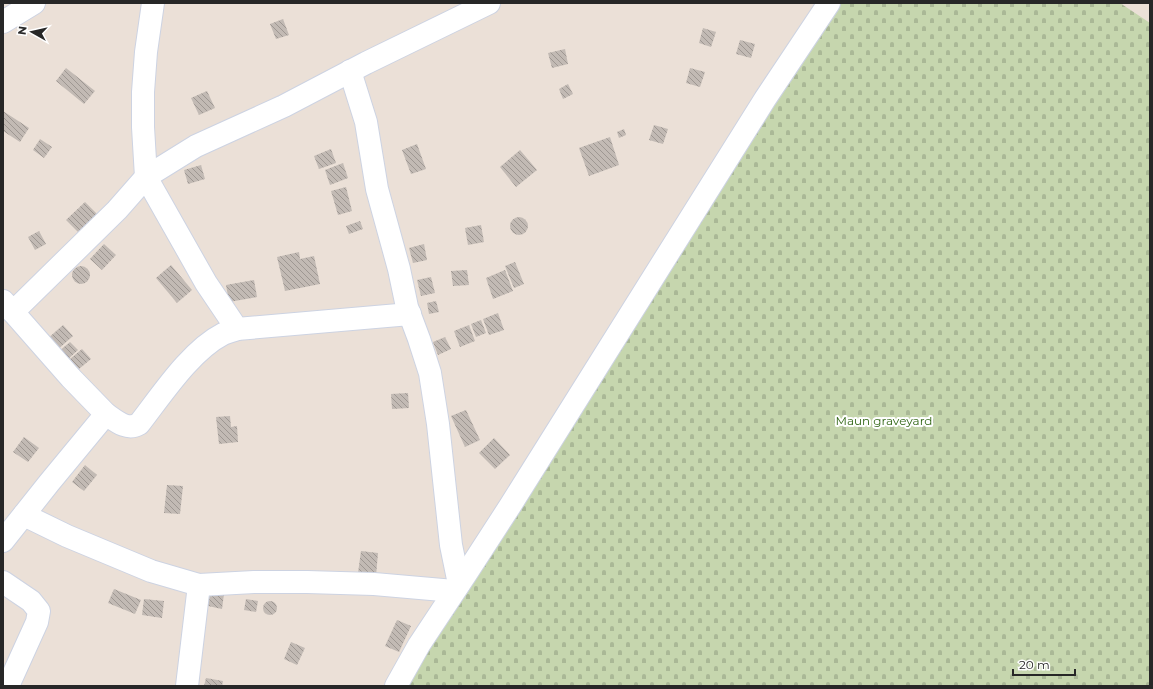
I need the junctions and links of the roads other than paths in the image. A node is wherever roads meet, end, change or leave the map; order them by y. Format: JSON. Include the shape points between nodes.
{"nodes":[{"id":1,"x":34,"y":3,"type":"edge"},
{"id":2,"x":153,"y":3,"type":"edge"},
{"id":3,"x":489,"y":3,"type":"edge"},
{"id":4,"x":829,"y":3,"type":"edge"},
{"id":5,"x":3,"y":22,"type":"edge"},
{"id":6,"x":350,"y":71,"type":"junction"},
{"id":7,"x":146,"y":177,"type":"junction"},
{"id":8,"x":8,"y":307,"type":"edge"},
{"id":9,"x":410,"y":314,"type":"junction"},
{"id":10,"x":237,"y":329,"type":"junction"},
{"id":11,"x":106,"y":414,"type":"junction"},
{"id":12,"x":24,"y":515,"type":"junction"},
{"id":13,"x":3,"y":541,"type":"edge"},
{"id":14,"x":3,"y":582,"type":"edge"},
{"id":15,"x":199,"y":585,"type":"junction"},
{"id":16,"x":457,"y":588,"type":"junction"},
{"id":17,"x":8,"y":686,"type":"edge"},
{"id":18,"x":187,"y":686,"type":"edge"},
{"id":19,"x":396,"y":686,"type":"edge"}],
"edges":[{"from":1,"to":5,"type":"street"},
{"from":2,"to":7,"type":"street","via":[[143,92]]},
{"from":3,"to":6,"type":"street"},
{"from":4,"to":16,"type":"street","via":[[765,99]]},
{"from":6,"to":7,"type":"street","via":[[284,106],[196,146]]},
{"from":6,"to":9,"type":"street","via":[[366,122],[377,189]]},
{"from":7,"to":8,"type":"street","via":[[116,210]]},
{"from":7,"to":10,"type":"street","via":[[206,283]]},
{"from":8,"to":11,"type":"street"},
{"from":9,"to":10,"type":"street"},
{"from":9,"to":16,"type":"street","via":[[430,373]]},
{"from":10,"to":11,"type":"street","via":[[213,340],[195,355],[139,424],[134,427],[125,426]]},
{"from":11,"to":12,"type":"street"},
{"from":12,"to":13,"type":"street"},
{"from":12,"to":15,"type":"street","via":[[151,571]]},
{"from":14,"to":17,"type":"street","via":[[31,601],[40,611]]},
{"from":15,"to":16,"type":"street","via":[[307,582]]},
{"from":15,"to":18,"type":"street"},
{"from":16,"to":19,"type":"street","via":[[419,645]]}]}
